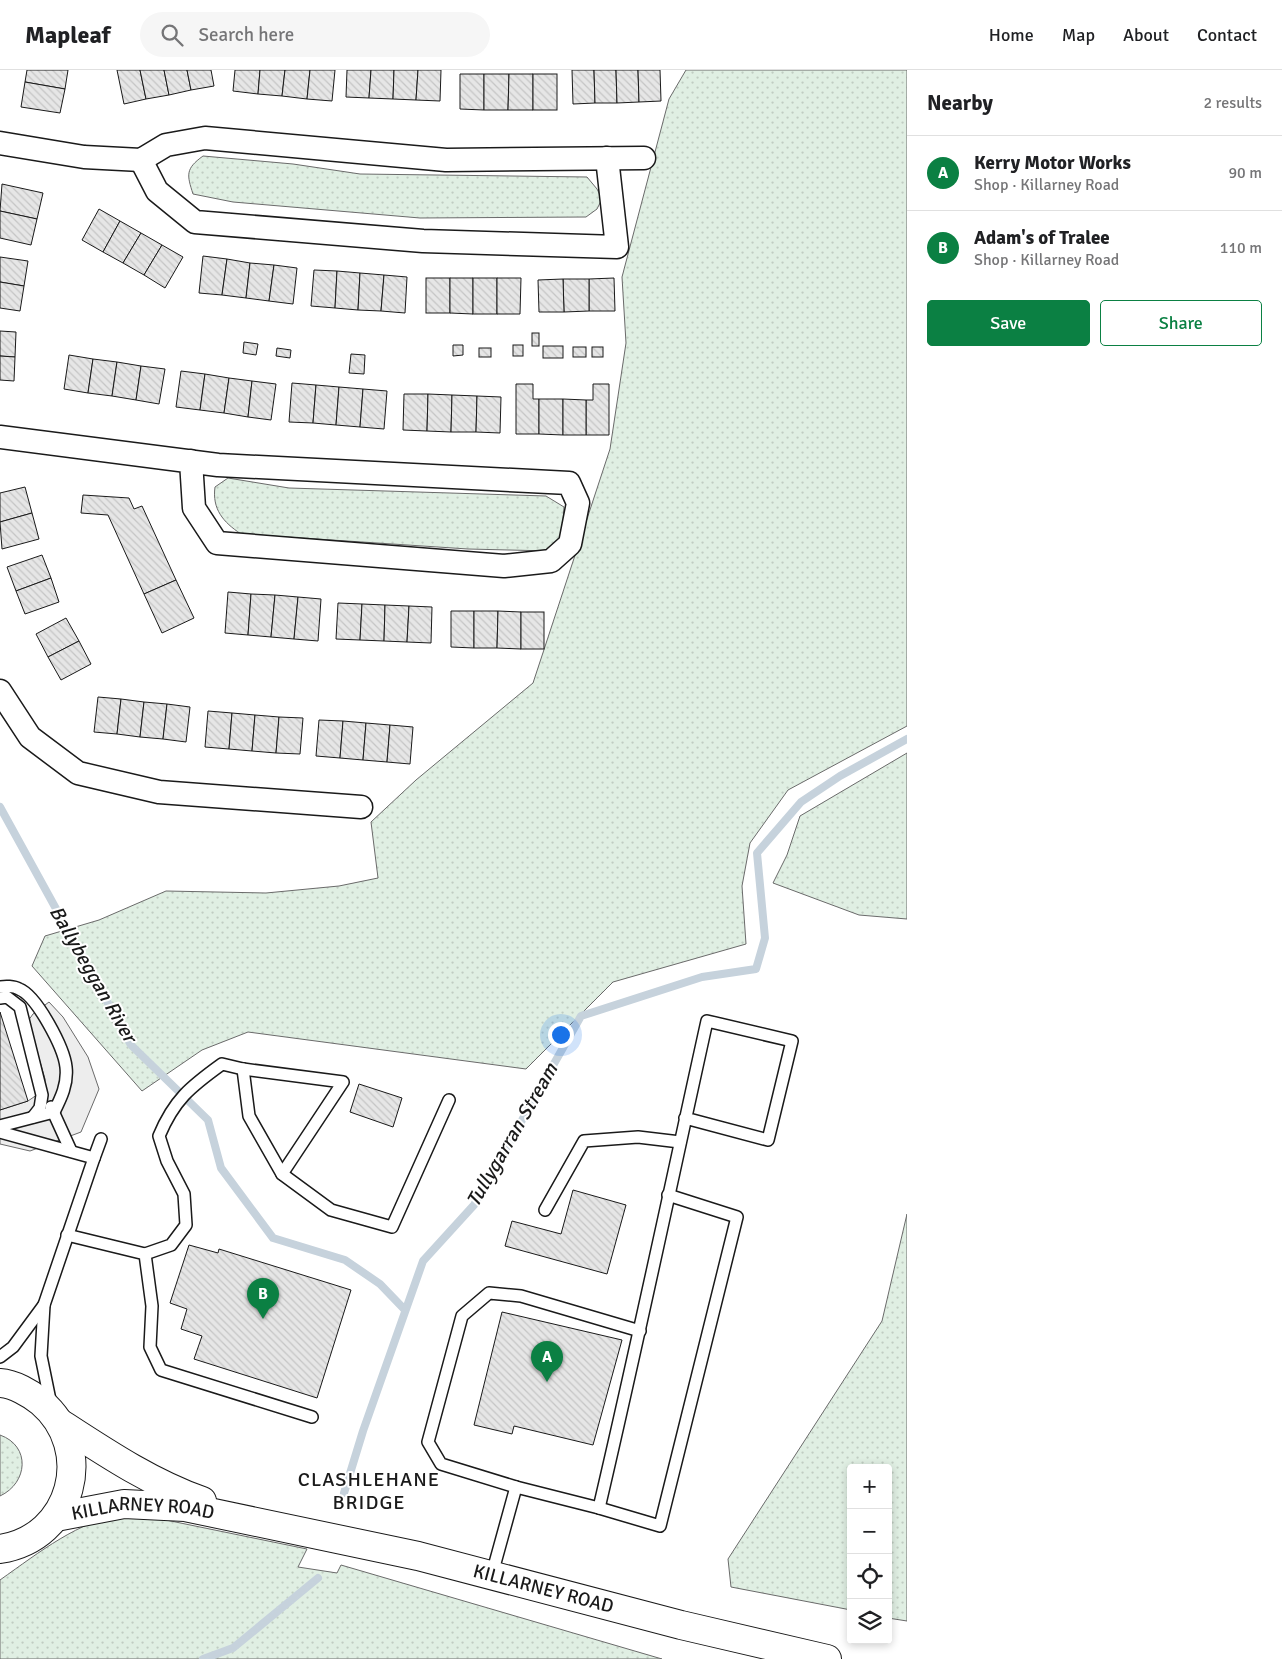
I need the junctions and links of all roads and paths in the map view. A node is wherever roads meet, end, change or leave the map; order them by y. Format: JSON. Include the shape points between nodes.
{"nodes":[{"id":1,"x":0,"y":143,"type":"edge"},
{"id":2,"x":607,"y":158,"type":"junction"},
{"id":3,"x":644,"y":158,"type":"dead end"},
{"id":4,"x":141,"y":160,"type":"junction"},
{"id":5,"x":0,"y":437,"type":"edge"},
{"id":6,"x":191,"y":461,"type":"junction"},
{"id":7,"x":0,"y":691,"type":"edge"},
{"id":8,"x":361,"y":807,"type":"dead end"},
{"id":9,"x":0,"y":987,"type":"edge"},
{"id":10,"x":0,"y":998,"type":"edge"},
{"id":11,"x":243,"y":1069,"type":"junction"},
{"id":12,"x":42,"y":1095,"type":"junction"},
{"id":13,"x":449,"y":1100,"type":"dead end"},
{"id":14,"x":54,"y":1112,"type":"junction"},
{"id":15,"x":33,"y":1117,"type":"junction"},
{"id":16,"x":685,"y":1118,"type":"junction"},
{"id":17,"x":0,"y":1126,"type":"edge"},
{"id":18,"x":0,"y":1132,"type":"edge"},
{"id":19,"x":102,"y":1139,"type":"dead end"},
{"id":20,"x":680,"y":1142,"type":"junction"},
{"id":21,"x":71,"y":1151,"type":"junction"},
{"id":22,"x":94,"y":1158,"type":"junction"},
{"id":23,"x":282,"y":1174,"type":"junction"},
{"id":24,"x":668,"y":1195,"type":"junction"},
{"id":25,"x":545,"y":1210,"type":"dead end"},
{"id":26,"x":67,"y":1235,"type":"junction"},
{"id":27,"x":144,"y":1254,"type":"junction"},
{"id":28,"x":44,"y":1305,"type":"junction"},
{"id":29,"x":640,"y":1332,"type":"junction"},
{"id":30,"x":0,"y":1357,"type":"edge"},
{"id":31,"x":0,"y":1383,"type":"edge"},
{"id":32,"x":56,"y":1417,"type":"junction"},
{"id":33,"x":312,"y":1417,"type":"dead end"},
{"id":34,"x":516,"y":1487,"type":"junction"},
{"id":35,"x":599,"y":1508,"type":"junction"},
{"id":36,"x":56,"y":1517,"type":"junction"},
{"id":37,"x":258,"y":1521,"type":"junction"},
{"id":38,"x":0,"y":1549,"type":"edge"},
{"id":39,"x":492,"y":1574,"type":"junction"},
{"id":40,"x":827,"y":1659,"type":"edge"}],
"edges":[{"from":1,"to":4,"type":"street","via":[[84,157]]},
{"from":2,"to":3,"type":"street"},
{"from":2,"to":4,"type":"street","via":[[446,160],[205,138],[166,145]]},
{"from":2,"to":4,"type":"street","via":[[617,247],[423,241],[195,222],[157,191]]},
{"from":5,"to":6,"type":"street"},
{"from":6,"to":6,"type":"street","via":[[568,482],[578,503],[570,544],[551,561],[504,566],[217,543],[194,508]]},
{"from":7,"to":8,"type":"street","via":[[30,737],[78,773],[159,792]]},
{"from":9,"to":14,"type":"lane","via":[[20,989],[34,1001],[58,1042],[66,1067],[64,1091]]},
{"from":10,"to":12,"type":"lane","via":[[7,997],[20,1007]]},
{"from":11,"to":23,"type":"lane","via":[[249,1116]]},
{"from":11,"to":23,"type":"lane","via":[[342,1082]]},
{"from":11,"to":27,"type":"lane","via":[[222,1064],[191,1087],[169,1113],[159,1136],[167,1161],[184,1194],[186,1224],[171,1245]]},
{"from":12,"to":14,"type":"lane"},
{"from":12,"to":15,"type":"lane","via":[[40,1108]]},
{"from":13,"to":23,"type":"lane","via":[[392,1227],[331,1210]]},
{"from":14,"to":15,"type":"lane"},
{"from":14,"to":21,"type":"lane"},
{"from":15,"to":17,"type":"lane"},
{"from":16,"to":16,"type":"lane","via":[[707,1021],[792,1041],[768,1140]]},
{"from":16,"to":20,"type":"lane"},
{"from":18,"to":21,"type":"lane"},
{"from":19,"to":22,"type":"lane"},
{"from":20,"to":24,"type":"lane"},
{"from":20,"to":25,"type":"lane","via":[[638,1137],[584,1141]]},
{"from":21,"to":22,"type":"lane"},
{"from":22,"to":26,"type":"lane"},
{"from":24,"to":29,"type":"lane"},
{"from":24,"to":35,"type":"lane","via":[[737,1218],[660,1526]]},
{"from":26,"to":27,"type":"lane"},
{"from":26,"to":28,"type":"lane"},
{"from":27,"to":33,"type":"lane","via":[[152,1306],[150,1347],[161,1370]]},
{"from":28,"to":30,"type":"lane","via":[[13,1347]]},
{"from":28,"to":32,"type":"lane","via":[[41,1356]]},
{"from":29,"to":34,"type":"lane","via":[[521,1296],[489,1293],[462,1316],[428,1442],[442,1464]]},
{"from":29,"to":35,"type":"lane"},
{"from":31,"to":32,"type":"main road","name":"KILLARNEY ROAD","via":[[31,1394]]},
{"from":32,"to":36,"type":"main road","via":[[66,1433],[72,1458],[70,1485]]},
{"from":32,"to":37,"type":"main road","name":"KILLARNEY ROAD","via":[[119,1461],[181,1494]]},
{"from":34,"to":35,"type":"lane"},
{"from":34,"to":39,"type":"lane"},
{"from":36,"to":37,"type":"main road","name":"KILLARNEY ROAD","via":[[124,1504],[185,1507]]},
{"from":36,"to":38,"type":"main road","via":[[30,1539]]},
{"from":37,"to":39,"type":"main road","name":"KILLARNEY ROAD"},
{"from":39,"to":40,"type":"main road","name":"KILLARNEY ROAD","via":[[682,1625]]}]}
